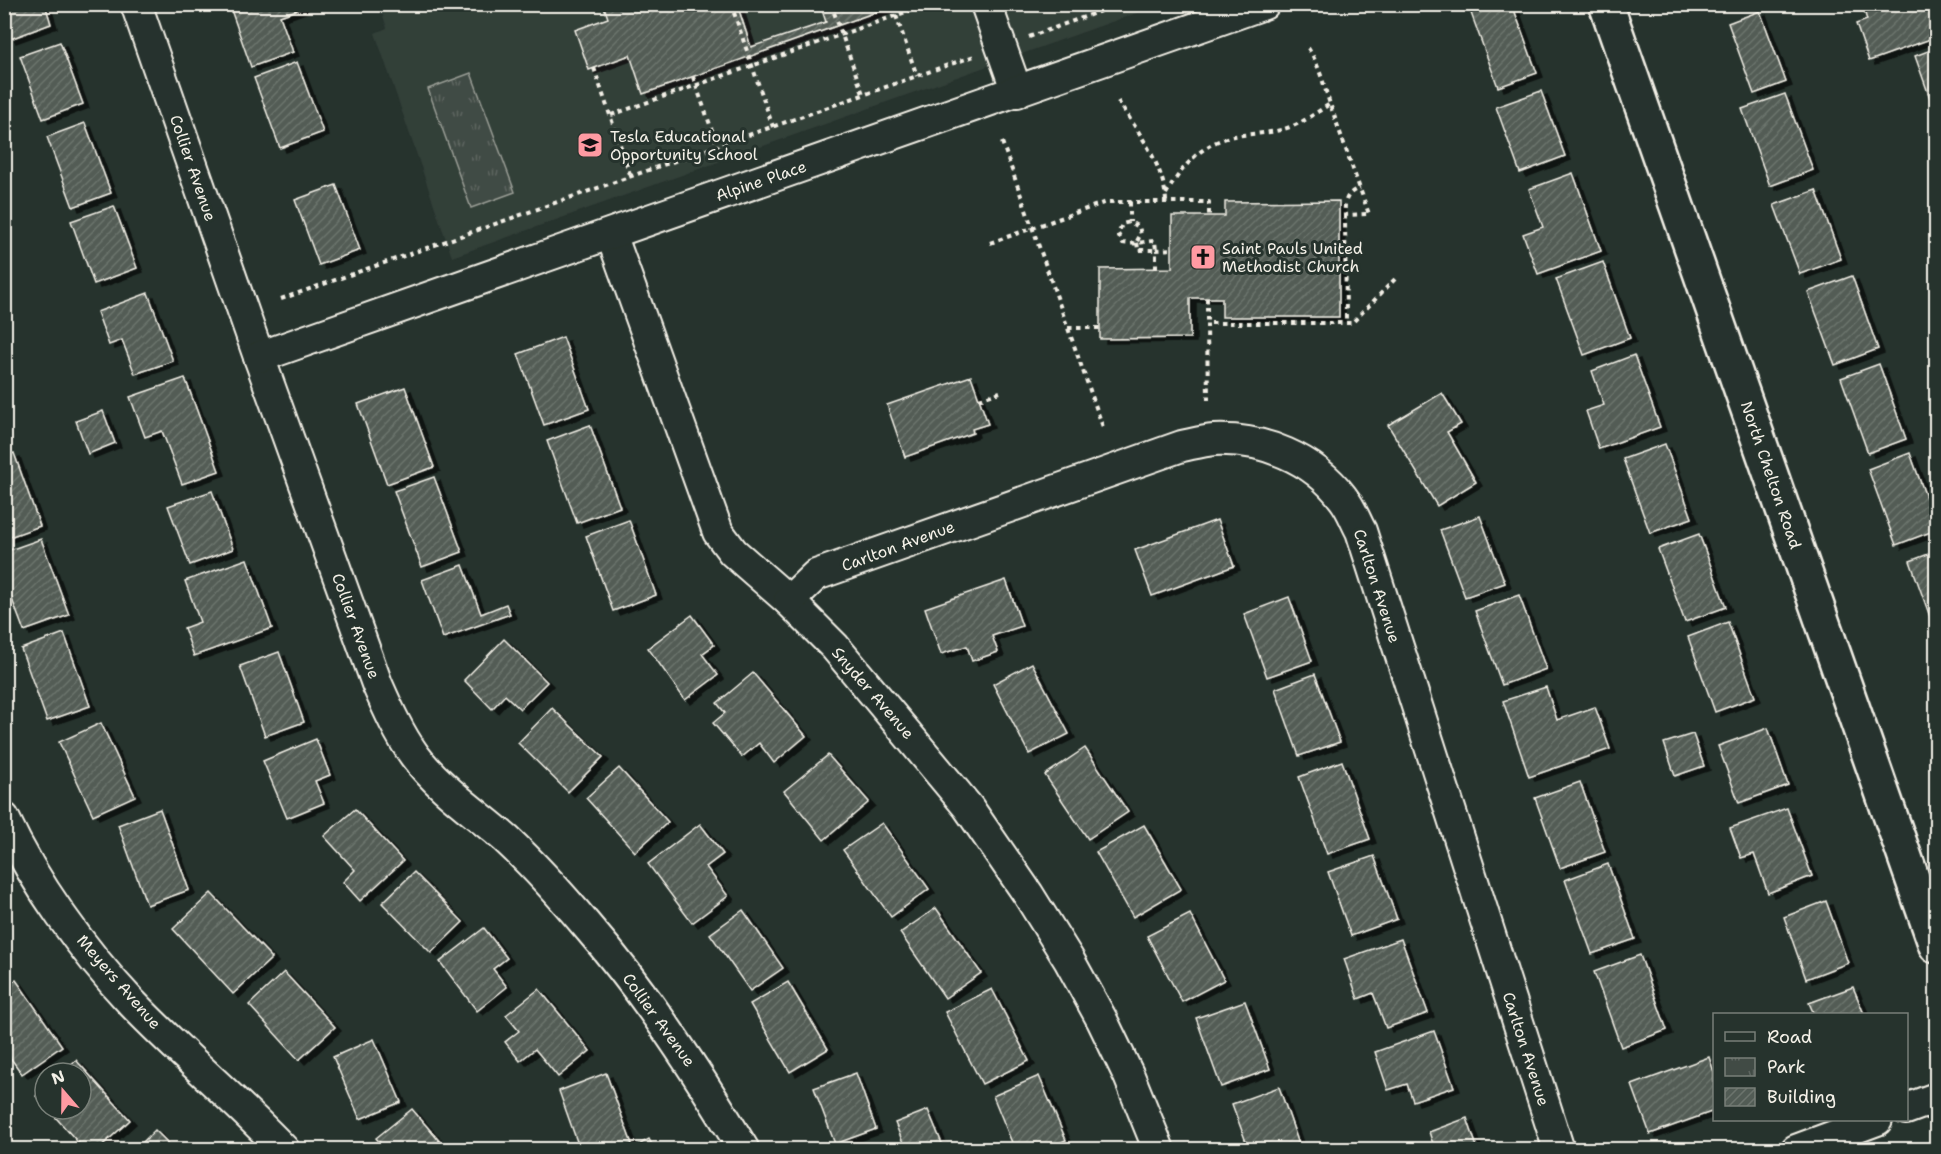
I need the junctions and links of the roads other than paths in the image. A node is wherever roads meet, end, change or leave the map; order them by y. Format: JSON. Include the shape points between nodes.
{"nodes":[{"id":1,"x":136,"y":4,"type":"edge"},
{"id":2,"x":986,"y":4,"type":"edge"},
{"id":3,"x":1264,"y":4,"type":"edge"},
{"id":4,"x":1606,"y":4,"type":"edge"},
{"id":5,"x":1017,"y":92,"type":"junction"},
{"id":6,"x":611,"y":234,"type":"junction"},
{"id":7,"x":259,"y":357,"type":"junction"},
{"id":8,"x":789,"y":601,"type":"junction"},
{"id":9,"x":4,"y":818,"type":"edge"},
{"id":10,"x":1936,"y":946,"type":"edge"},
{"id":11,"x":1936,"y":1098,"type":"edge"},
{"id":12,"x":1908,"y":1108,"type":"edge"},
{"id":13,"x":1872,"y":1121,"type":"edge"},
{"id":14,"x":284,"y":1149,"type":"edge"},
{"id":15,"x":744,"y":1149,"type":"edge"},
{"id":16,"x":1159,"y":1149,"type":"edge"},
{"id":17,"x":1559,"y":1149,"type":"edge"},
{"id":18,"x":1796,"y":1149,"type":"edge"}],
"edges":[{"from":1,"to":7,"type":"street","name":"Collier Avenue"},
{"from":2,"to":5,"type":"street"},
{"from":3,"to":5,"type":"street","name":"Alpine Place"},
{"from":4,"to":10,"type":"main road","name":"North Chelton Road"},
{"from":5,"to":6,"type":"street","name":"Alpine Place"},
{"from":6,"to":7,"type":"street","name":"Alpine Place"},
{"from":6,"to":8,"type":"street","name":"Snyder Avenue","via":[[718,532],[733,552]]},
{"from":7,"to":15,"type":"street","name":"Collier Avenue","via":[[377,684],[397,728],[444,788],[507,840],[587,926],[667,1029]]},
{"from":8,"to":16,"type":"street","name":"Snyder Avenue","via":[[835,647],[955,790],[1028,894],[1102,1020]]},
{"from":8,"to":17,"type":"street","name":"Carlton Avenue","via":[[816,575],[1182,446],[1213,440],[1247,441],[1298,458],[1344,499],[1361,531]]},
{"from":9,"to":14,"type":"street","name":"Meyers Avenue","via":[[62,916],[97,962],[132,1003]]},
{"from":11,"to":12,"type":"street"},
{"from":13,"to":18,"type":"street"}]}
